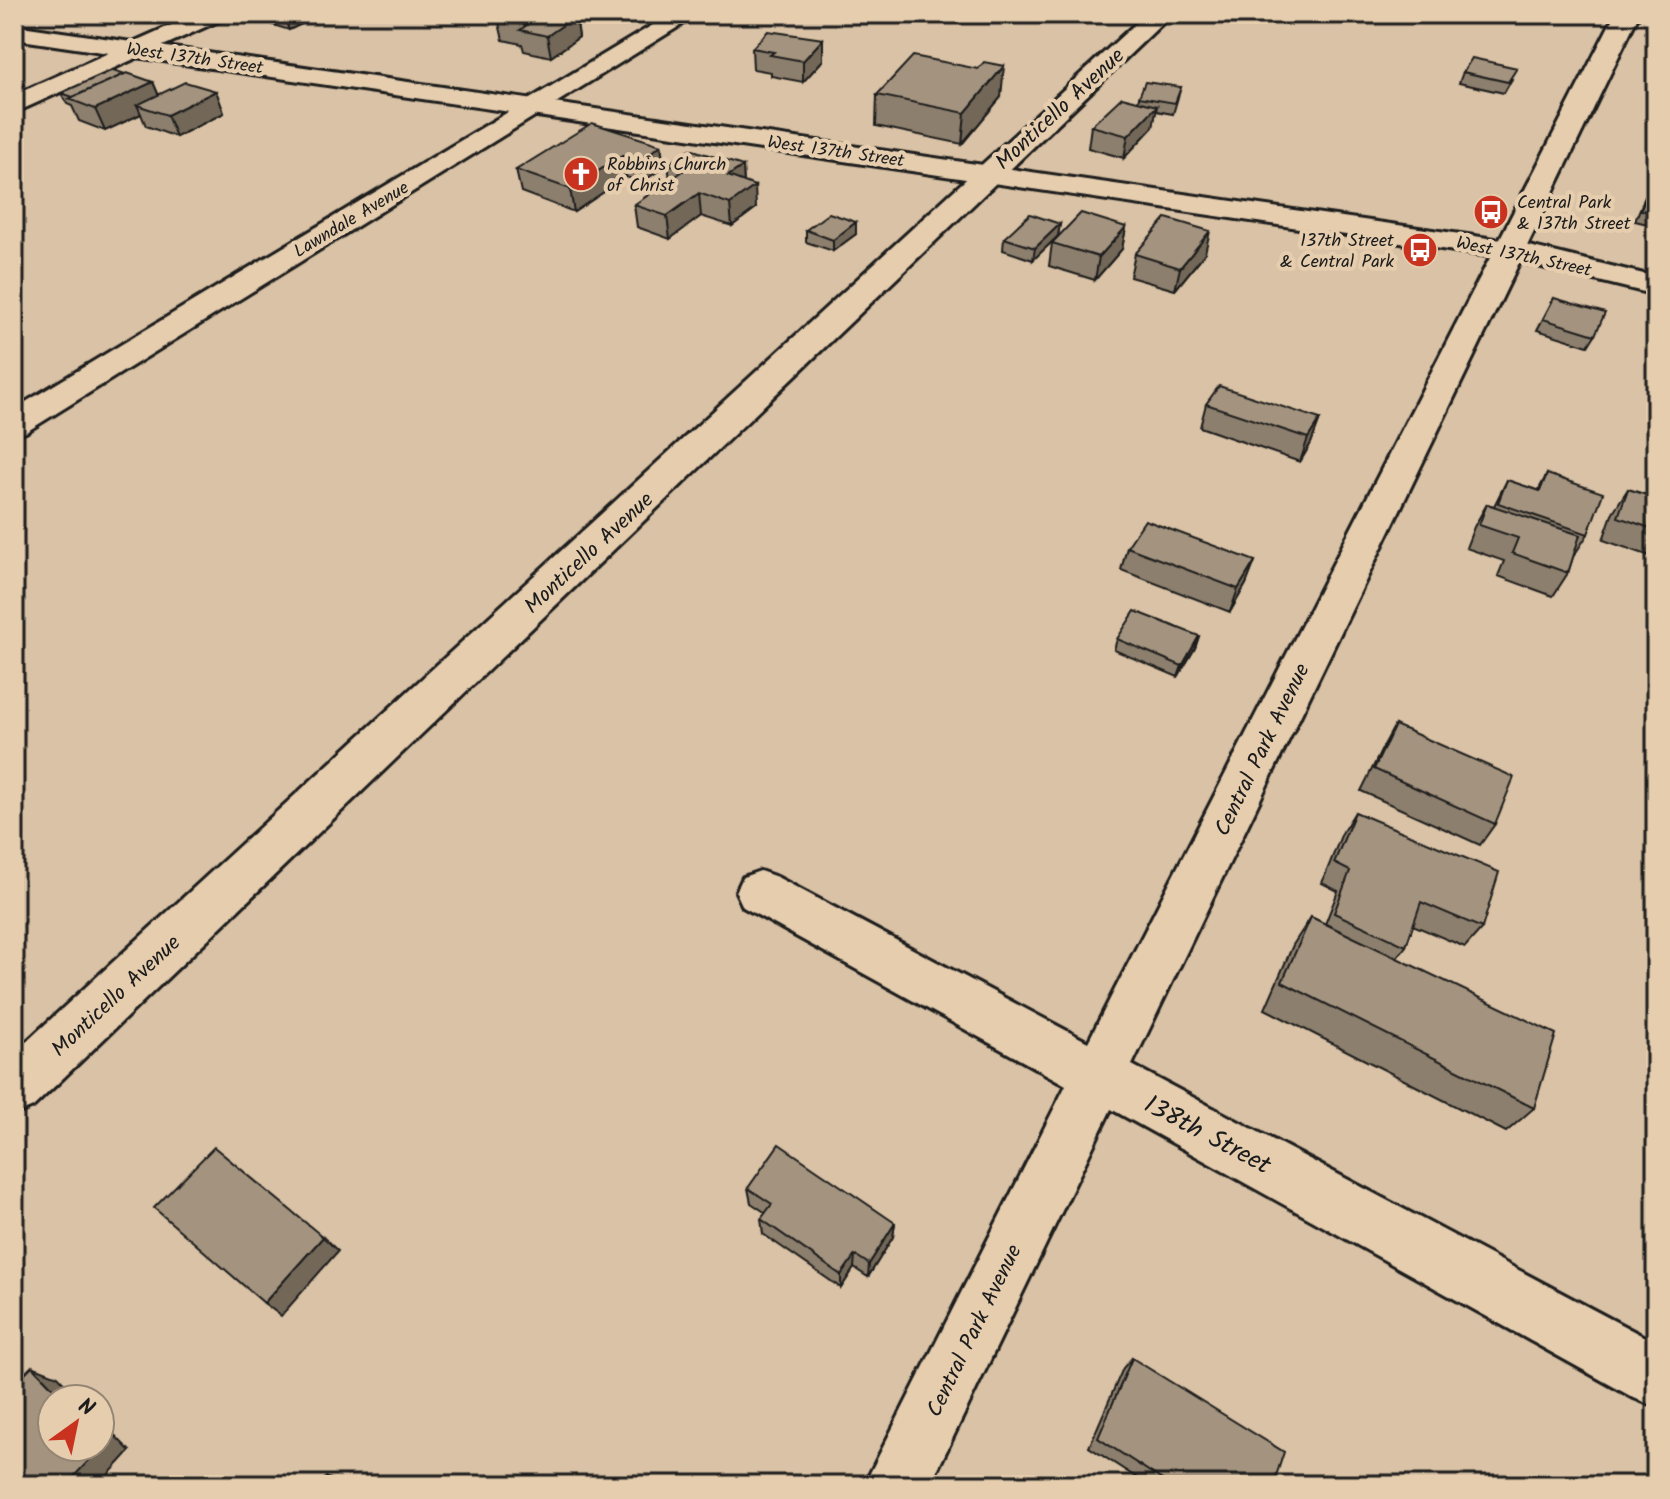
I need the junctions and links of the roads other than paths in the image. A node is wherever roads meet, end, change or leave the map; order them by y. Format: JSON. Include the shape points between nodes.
{"nodes":[{"id":1,"x":215,"y":14,"type":"edge"},
{"id":2,"x":687,"y":14,"type":"edge"},
{"id":3,"x":1160,"y":14,"type":"edge"},
{"id":4,"x":1627,"y":14,"type":"edge"},
{"id":5,"x":14,"y":32,"type":"edge"},
{"id":6,"x":137,"y":49,"type":"junction"},
{"id":7,"x":14,"y":105,"type":"edge"},
{"id":8,"x":533,"y":108,"type":"junction"},
{"id":9,"x":989,"y":173,"type":"junction"},
{"id":10,"x":1509,"y":250,"type":"junction"},
{"id":11,"x":1656,"y":286,"type":"edge"},
{"id":12,"x":14,"y":424,"type":"edge"},
{"id":13,"x":760,"y":892,"type":"dead end"},
{"id":14,"x":1099,"y":1075,"type":"junction"},
{"id":15,"x":14,"y":1089,"type":"edge"},
{"id":16,"x":1656,"y":1376,"type":"edge"},
{"id":17,"x":896,"y":1485,"type":"edge"}],
"edges":[{"from":1,"to":6,"type":"street"},
{"from":2,"to":8,"type":"street","name":"Lawndale Avenue"},
{"from":3,"to":9,"type":"street","name":"Monticello Avenue"},
{"from":4,"to":10,"type":"street","name":"Central Park Avenue"},
{"from":5,"to":6,"type":"street","name":"West 137th Street"},
{"from":6,"to":7,"type":"street"},
{"from":6,"to":8,"type":"street","name":"West 137th Street"},
{"from":8,"to":9,"type":"street","name":"West 137th Street"},
{"from":8,"to":12,"type":"street","name":"Lawndale Avenue"},
{"from":9,"to":10,"type":"street","name":"West 137th Street"},
{"from":9,"to":15,"type":"street","name":"Monticello Avenue"},
{"from":10,"to":11,"type":"street","name":"West 137th Street"},
{"from":10,"to":14,"type":"street","name":"Central Park Avenue"},
{"from":13,"to":14,"type":"street","name":"138th Street"},
{"from":14,"to":16,"type":"street","name":"138th Street"},
{"from":14,"to":17,"type":"street","name":"Central Park Avenue"}]}
